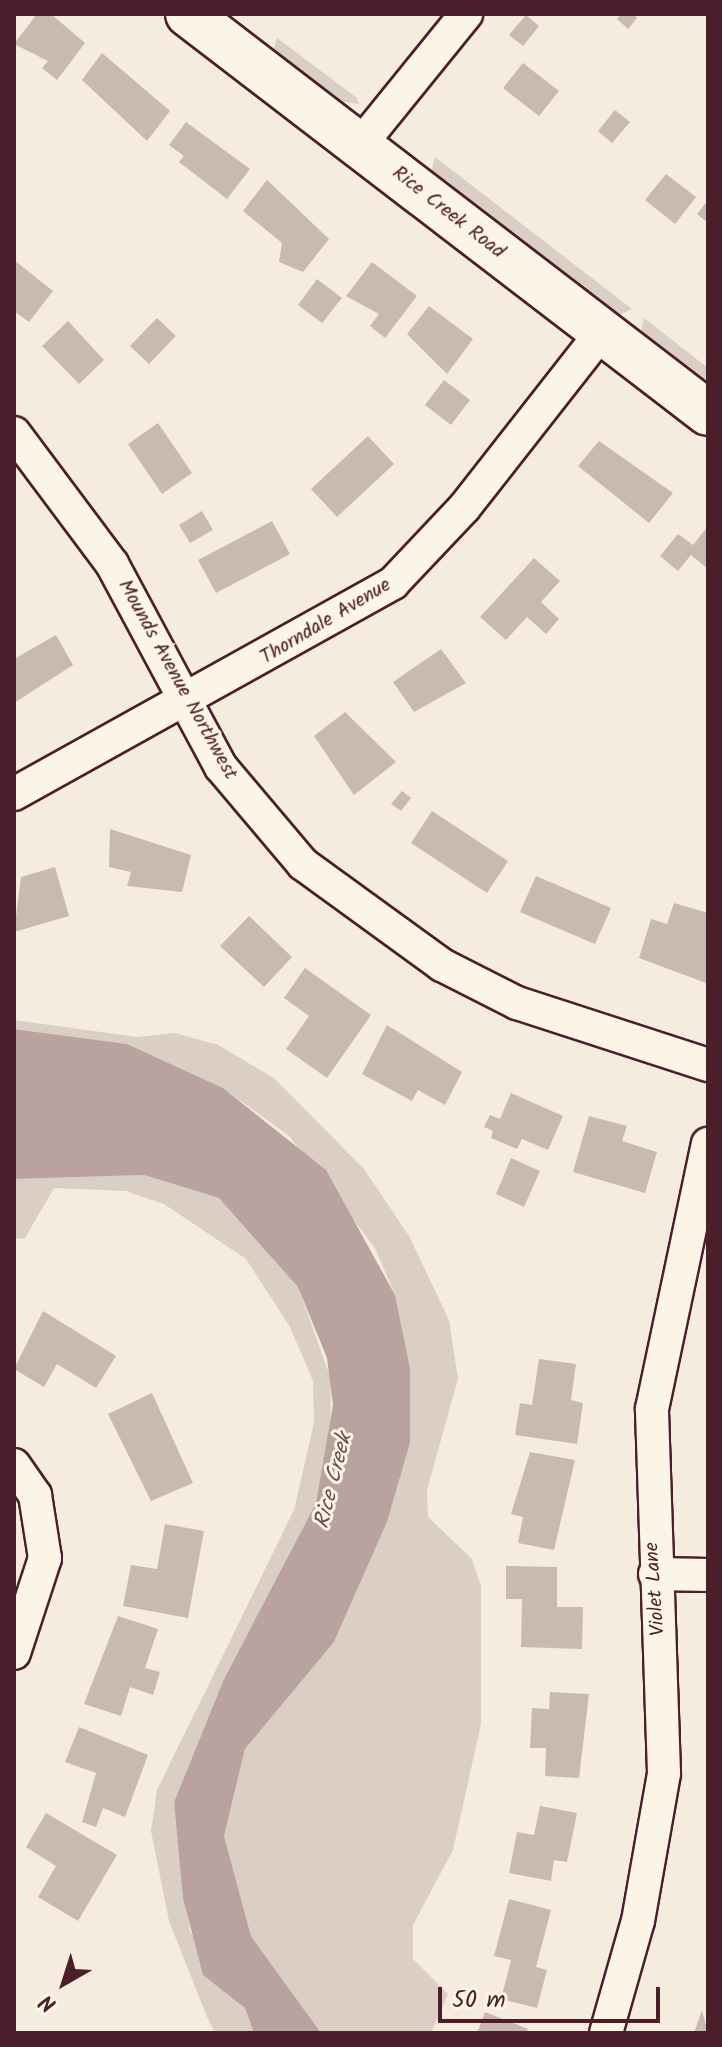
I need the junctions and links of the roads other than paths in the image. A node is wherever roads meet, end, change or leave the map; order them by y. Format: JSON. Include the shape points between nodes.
{"nodes":[{"id":1,"x":188,"y":14,"type":"edge"},
{"id":2,"x":466,"y":14,"type":"edge"},
{"id":3,"x":360,"y":145,"type":"junction"},
{"id":4,"x":602,"y":332,"type":"junction"},
{"id":5,"x":708,"y":413,"type":"edge"},
{"id":6,"x":14,"y":433,"type":"edge"},
{"id":7,"x":189,"y":700,"type":"junction"},
{"id":8,"x":14,"y":794,"type":"edge"},
{"id":9,"x":708,"y":1065,"type":"edge"},
{"id":10,"x":708,"y":1144,"type":"edge"},
{"id":11,"x":14,"y":1465,"type":"edge"},
{"id":12,"x":655,"y":1574,"type":"junction"},
{"id":13,"x":708,"y":1575,"type":"edge"},
{"id":14,"x":14,"y":1653,"type":"edge"},
{"id":15,"x":606,"y":2033,"type":"edge"}],
"edges":[{"from":1,"to":3,"type":"street","name":"Rice Creek Road"},
{"from":2,"to":3,"type":"street"},
{"from":3,"to":4,"type":"street","name":"Rice Creek Road"},
{"from":4,"to":5,"type":"street","name":"Rice Creek Road"},
{"from":4,"to":7,"type":"street","name":"Thorndale Avenue","via":[[464,508],[393,583]]},
{"from":6,"to":7,"type":"street","name":"Mounds Avenue Northwest","via":[[83,520]]},
{"from":7,"to":8,"type":"street","name":"Thorndale Avenue"},
{"from":7,"to":9,"type":"street","name":"Mounds Avenue Northwest","via":[[221,767],[259,817],[349,899],[442,965],[517,1003]]},
{"from":10,"to":12,"type":"street","name":"Violet Lane","via":[[652,1409]]},
{"from":11,"to":14,"type":"street","via":[[35,1495],[45,1558]]},
{"from":12,"to":13,"type":"street"},
{"from":12,"to":15,"type":"street","name":"Violet Lane","via":[[664,1773],[638,1921]]}]}
